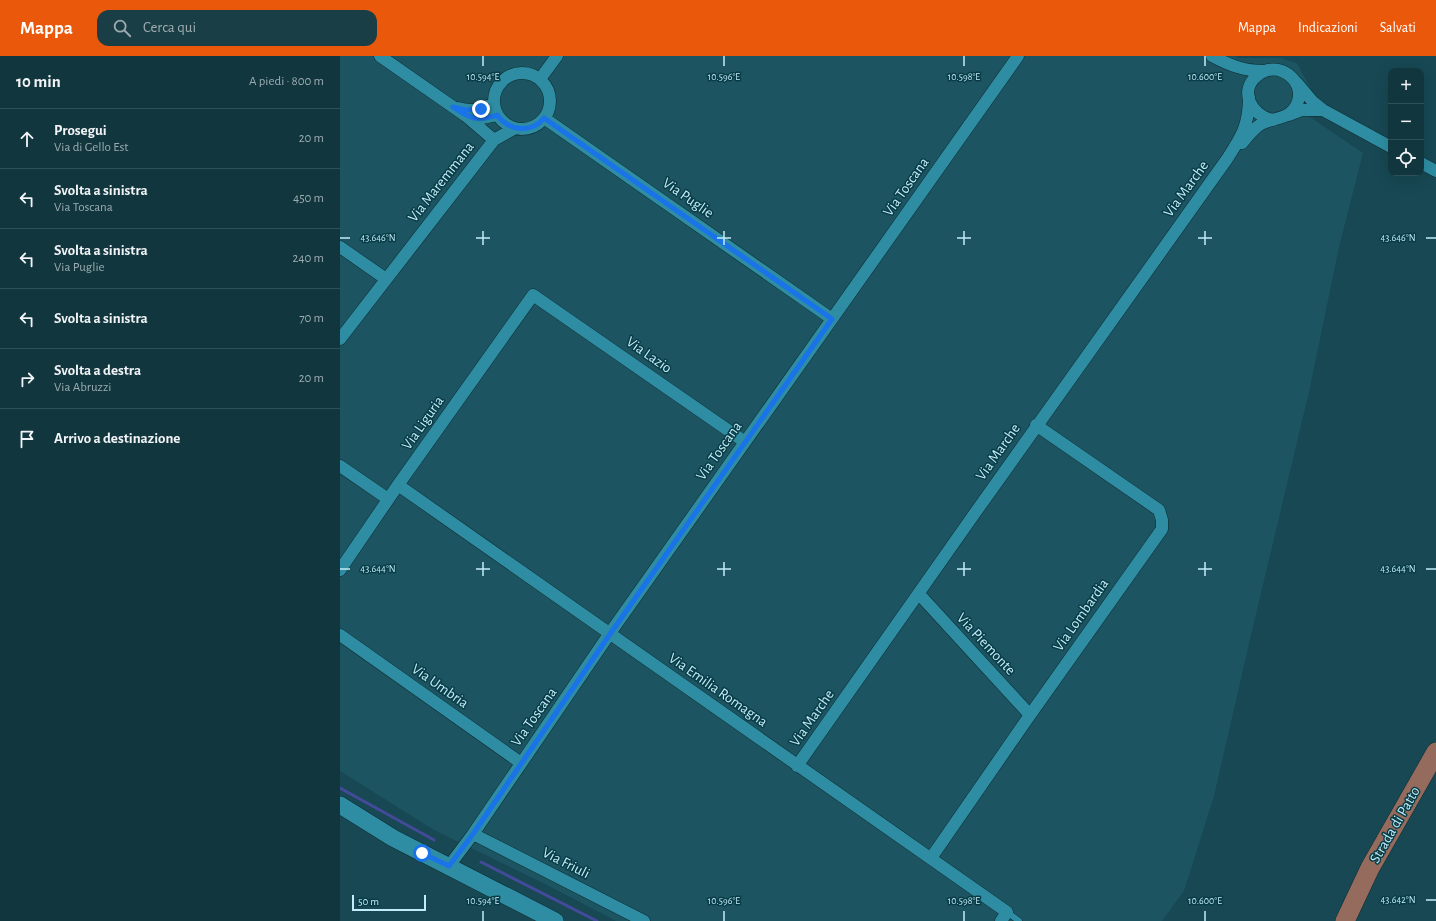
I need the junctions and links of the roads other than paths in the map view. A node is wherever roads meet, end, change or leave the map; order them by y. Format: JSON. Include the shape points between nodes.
{"nodes":[{"id":1,"x":380,"y":56,"type":"edge"},
{"id":2,"x":556,"y":56,"type":"edge"},
{"id":3,"x":1018,"y":56,"type":"edge"},
{"id":4,"x":1212,"y":56,"type":"edge"},
{"id":5,"x":1229,"y":65,"type":"junction"},
{"id":6,"x":1264,"y":71,"type":"junction"},
{"id":7,"x":540,"y":79,"type":"junction"},
{"id":8,"x":1296,"y":83,"type":"junction"},
{"id":9,"x":1249,"y":94,"type":"junction"},
{"id":10,"x":453,"y":107,"type":"junction"},
{"id":11,"x":495,"y":109,"type":"junction"},
{"id":12,"x":1323,"y":110,"type":"junction"},
{"id":13,"x":466,"y":116,"type":"junction"},
{"id":14,"x":1288,"y":116,"type":"junction"},
{"id":15,"x":544,"y":118,"type":"junction"},
{"id":16,"x":1273,"y":120,"type":"junction"},
{"id":17,"x":515,"y":128,"type":"junction"},
{"id":18,"x":494,"y":140,"type":"junction"},
{"id":19,"x":1388,"y":144,"type":"edge"},
{"id":20,"x":1227,"y":159,"type":"junction"},
{"id":21,"x":1424,"y":165,"type":"edge"},
{"id":22,"x":1436,"y":171,"type":"edge"},
{"id":23,"x":340,"y":247,"type":"edge"},
{"id":24,"x":386,"y":279,"type":"junction"},
{"id":25,"x":533,"y":295,"type":"joint"},
{"id":26,"x":832,"y":319,"type":"junction"},
{"id":27,"x":340,"y":339,"type":"edge"},
{"id":28,"x":1036,"y":425,"type":"junction"},
{"id":29,"x":745,"y":442,"type":"junction"},
{"id":30,"x":340,"y":466,"type":"edge"},
{"id":31,"x":398,"y":485,"type":"junction"},
{"id":32,"x":388,"y":499,"type":"junction"},
{"id":33,"x":340,"y":570,"type":"edge"},
{"id":34,"x":919,"y":594,"type":"junction"},
{"id":35,"x":610,"y":634,"type":"junction"},
{"id":36,"x":340,"y":635,"type":"edge"},
{"id":37,"x":1030,"y":715,"type":"junction"},
{"id":38,"x":1436,"y":752,"type":"edge"},
{"id":39,"x":521,"y":763,"type":"junction"},
{"id":40,"x":797,"y":766,"type":"junction"},
{"id":41,"x":340,"y":805,"type":"edge"},
{"id":42,"x":473,"y":834,"type":"junction"},
{"id":43,"x":931,"y":858,"type":"junction"},
{"id":44,"x":449,"y":866,"type":"junction"},
{"id":45,"x":1004,"y":916,"type":"edge"},
{"id":46,"x":555,"y":921,"type":"edge"},
{"id":47,"x":644,"y":921,"type":"edge"},
{"id":48,"x":1019,"y":921,"type":"edge"},
{"id":49,"x":1345,"y":921,"type":"edge"}],
"edges":[{"from":1,"to":10,"type":"street"},
{"from":2,"to":7,"type":"street"},
{"from":3,"to":26,"type":"street","name":"Via Toscana"},
{"from":4,"to":5,"type":"street"},
{"from":5,"to":6,"type":"street"},
{"from":5,"to":9,"type":"street","via":[[1241,77]]},
{"from":6,"to":8,"type":"street","via":[[1283,70]]},
{"from":6,"to":9,"type":"street","via":[[1254,78]]},
{"from":7,"to":11,"type":"street","via":[[524,72],[507,76],[494,93]]},
{"from":7,"to":15,"type":"street","via":[[550,95],[550,105]]},
{"from":8,"to":12,"type":"street"},
{"from":8,"to":14,"type":"street","via":[[1299,93],[1298,104]]},
{"from":9,"to":16,"type":"street","via":[[1254,110]]},
{"from":9,"to":20,"type":"street","name":"Via Marche","via":[[1249,111],[1244,129]]},
{"from":10,"to":11,"type":"street","via":[[474,111]]},
{"from":10,"to":13,"type":"street"},
{"from":11,"to":13,"type":"street","via":[[479,119]]},
{"from":11,"to":17,"type":"street","via":[[504,123]]},
{"from":12,"to":14,"type":"street","via":[[1302,110]]},
{"from":12,"to":19,"type":"street"},
{"from":13,"to":18,"type":"street"},
{"from":14,"to":16,"type":"street"},
{"from":15,"to":17,"type":"street","via":[[528,128]]},
{"from":15,"to":26,"type":"street","name":"Via Puglie"},
{"from":16,"to":20,"type":"street","name":"Via Marche","via":[[1254,129]]},
{"from":17,"to":18,"type":"street","name":"Via Maremmana"},
{"from":18,"to":24,"type":"street","name":"Via Maremmana"},
{"from":20,"to":28,"type":"street","name":"Via Marche"},
{"from":21,"to":22,"type":"street"},
{"from":23,"to":24,"type":"street"},
{"from":24,"to":27,"type":"street","name":"Via Maremmana"},
{"from":25,"to":29,"type":"street","name":"Via Lazio"},
{"from":25,"to":31,"type":"street","name":"Via Liguria"},
{"from":26,"to":29,"type":"street","name":"Via Toscana"},
{"from":28,"to":34,"type":"street","name":"Via Marche"},
{"from":28,"to":37,"type":"street","name":"Via Lombardia","via":[[1159,510],[1163,525]]},
{"from":29,"to":35,"type":"street","name":"Via Toscana"},
{"from":30,"to":32,"type":"street"},
{"from":31,"to":32,"type":"street","name":"Via Liguria"},
{"from":31,"to":35,"type":"street","name":"Via Emilia Romagna"},
{"from":32,"to":33,"type":"street","name":"Via Liguria"},
{"from":34,"to":37,"type":"street","name":"Via Piemonte"},
{"from":34,"to":40,"type":"street","name":"Via Marche"},
{"from":35,"to":39,"type":"street","name":"Via Toscana"},
{"from":35,"to":40,"type":"street","name":"Via Emilia Romagna"},
{"from":36,"to":39,"type":"street","name":"Via Umbria"},
{"from":37,"to":43,"type":"street","name":"Via Lombardia"},
{"from":38,"to":49,"type":"main road","name":"Strada di Patto","via":[[1370,868]]},
{"from":39,"to":42,"type":"street","name":"Via Toscana"},
{"from":40,"to":43,"type":"street","name":"Via Emilia Romagna"},
{"from":41,"to":44,"type":"main road","via":[[393,838]]},
{"from":42,"to":44,"type":"street","name":"Via Toscana"},
{"from":42,"to":47,"type":"street","name":"Via Friuli"},
{"from":43,"to":45,"type":"street","name":"Via Emilia Romagna"},
{"from":44,"to":46,"type":"main road"},
{"from":45,"to":48,"type":"lane","name":"Via Emilia Romagna"}]}
